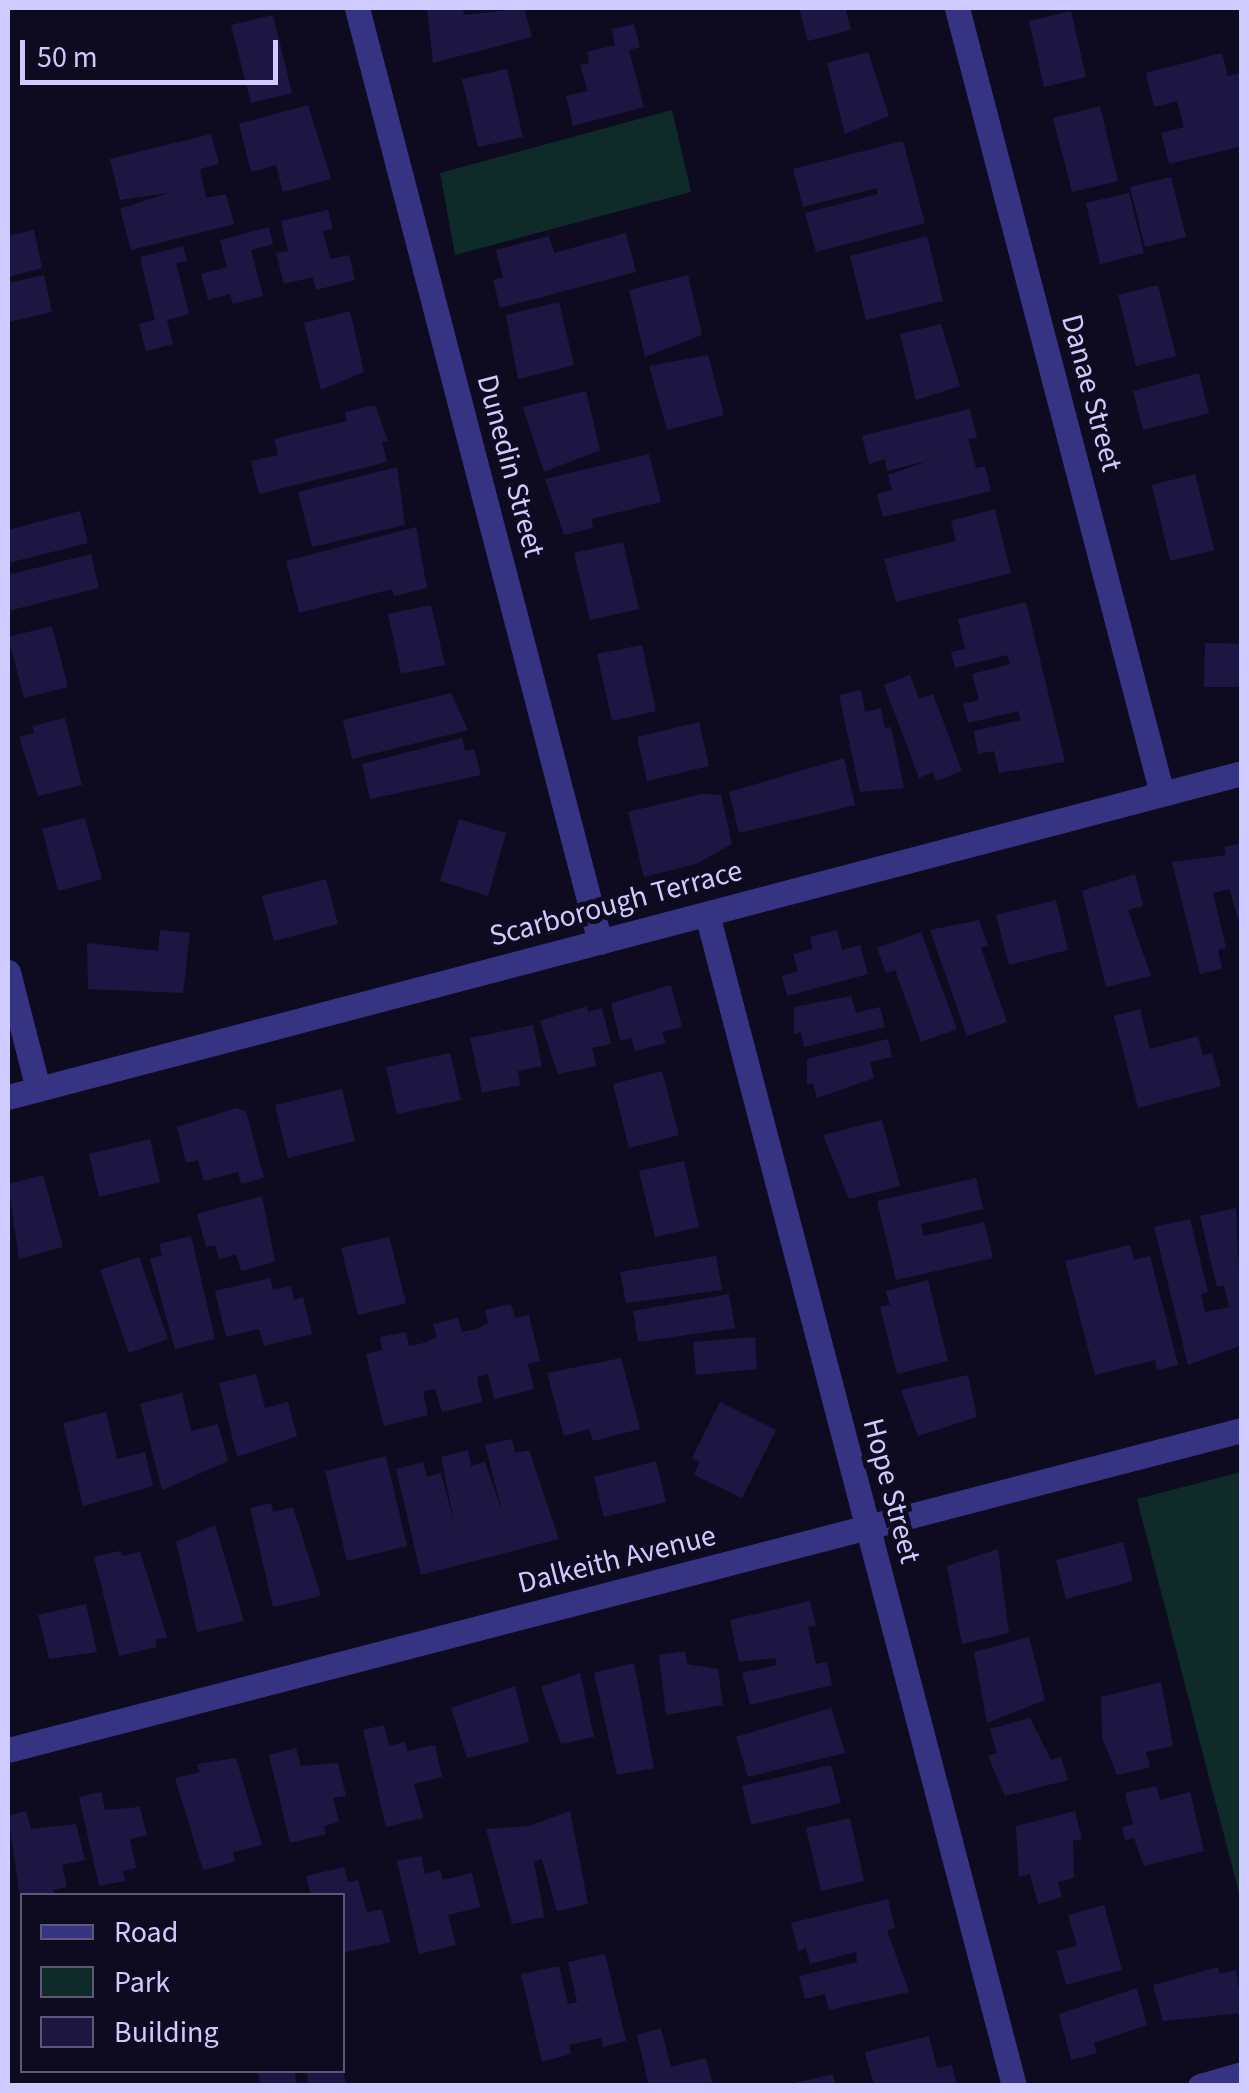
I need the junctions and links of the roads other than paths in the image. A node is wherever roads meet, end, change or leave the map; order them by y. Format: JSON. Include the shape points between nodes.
{"nodes":[{"id":1,"x":357,"y":8,"type":"edge"},
{"id":2,"x":956,"y":8,"type":"edge"},
{"id":3,"x":1242,"y":773,"type":"edge"},
{"id":4,"x":1162,"y":794,"type":"junction"},
{"id":5,"x":706,"y":914,"type":"junction"},
{"id":6,"x":600,"y":942,"type":"junction"},
{"id":7,"x":8,"y":972,"type":"edge"},
{"id":8,"x":38,"y":1089,"type":"junction"},
{"id":9,"x":8,"y":1097,"type":"edge"},
{"id":10,"x":1242,"y":1430,"type":"edge"},
{"id":11,"x":868,"y":1530,"type":"junction"},
{"id":12,"x":8,"y":1750,"type":"edge"},
{"id":13,"x":1242,"y":2074,"type":"edge"},
{"id":14,"x":1014,"y":2086,"type":"edge"},
{"id":15,"x":1200,"y":2086,"type":"edge"}],
"edges":[{"from":1,"to":6,"type":"street","name":"Dunedin Street"},
{"from":2,"to":4,"type":"street","name":"Danae Street"},
{"from":3,"to":4,"type":"street","name":"Scarborough Terrace"},
{"from":4,"to":5,"type":"street","name":"Scarborough Terrace"},
{"from":5,"to":6,"type":"street","name":"Scarborough Terrace"},
{"from":5,"to":11,"type":"street","name":"Hope Street"},
{"from":6,"to":8,"type":"street","name":"Scarborough Terrace"},
{"from":7,"to":8,"type":"street"},
{"from":8,"to":9,"type":"street","name":"Scarborough Terrace"},
{"from":10,"to":11,"type":"street","name":"Dalkeith Avenue"},
{"from":11,"to":12,"type":"street","name":"Dalkeith Avenue"},
{"from":11,"to":14,"type":"street","name":"Hope Street"},
{"from":13,"to":15,"type":"street"}]}
